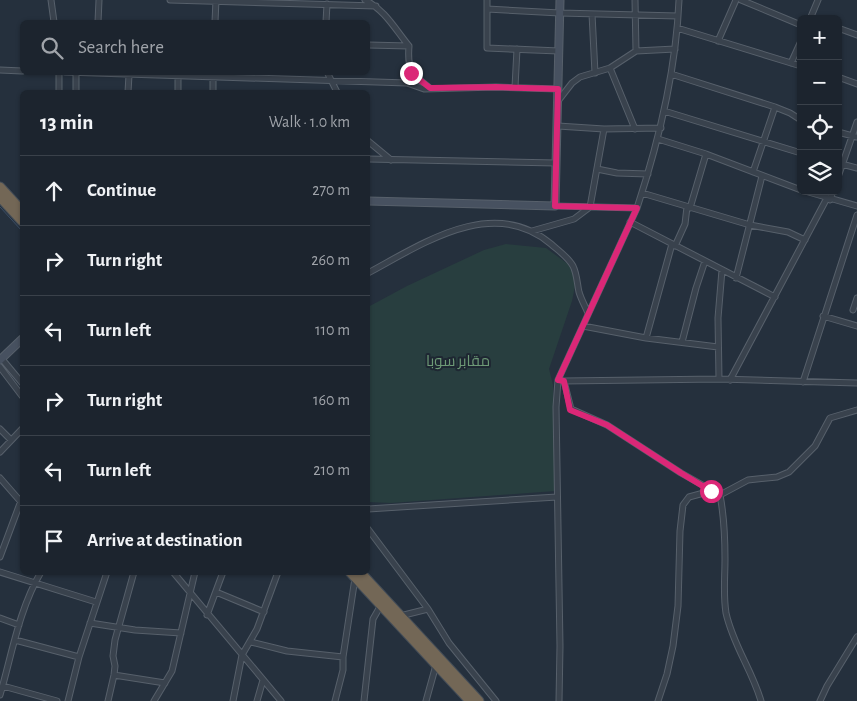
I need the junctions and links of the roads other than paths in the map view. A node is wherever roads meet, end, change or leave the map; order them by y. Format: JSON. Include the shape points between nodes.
{"nodes":[{"id":1,"x":51,"y":0,"type":"edge"},
{"id":2,"x":99,"y":0,"type":"edge"},
{"id":3,"x":170,"y":0,"type":"edge"},
{"id":4,"x":365,"y":0,"type":"edge"},
{"id":5,"x":487,"y":0,"type":"edge"},
{"id":6,"x":560,"y":0,"type":"edge"},
{"id":7,"x":635,"y":0,"type":"edge"},
{"id":8,"x":679,"y":0,"type":"edge"},
{"id":9,"x":736,"y":0,"type":"edge"},
{"id":10,"x":741,"y":0,"type":"edge"},
{"id":11,"x":818,"y":0,"type":"edge"},
{"id":12,"x":216,"y":1,"type":"edge"},
{"id":13,"x":244,"y":1,"type":"edge"},
{"id":14,"x":327,"y":4,"type":"junction"},
{"id":15,"x":376,"y":6,"type":"junction"},
{"id":16,"x":487,"y":9,"type":"junction"},
{"id":17,"x":560,"y":13,"type":"junction"},
{"id":18,"x":592,"y":14,"type":"junction"},
{"id":19,"x":635,"y":15,"type":"junction"},
{"id":20,"x":813,"y":15,"type":"edge"},
{"id":21,"x":678,"y":16,"type":"junction"},
{"id":22,"x":54,"y":20,"type":"edge"},
{"id":23,"x":98,"y":20,"type":"edge"},
{"id":24,"x":215,"y":20,"type":"edge"},
{"id":25,"x":326,"y":20,"type":"edge"},
{"id":26,"x":797,"y":23,"type":"edge"},
{"id":27,"x":677,"y":28,"type":"junction"},
{"id":28,"x":842,"y":29,"type":"edge"},
{"id":29,"x":857,"y":35,"type":"edge"},
{"id":30,"x":718,"y":40,"type":"junction"},
{"id":31,"x":370,"y":45,"type":"edge"},
{"id":32,"x":409,"y":46,"type":"junction"},
{"id":33,"x":517,"y":49,"type":"junction"},
{"id":34,"x":675,"y":49,"type":"junction"},
{"id":35,"x":797,"y":50,"type":"edge"},
{"id":36,"x":559,"y":51,"type":"junction"},
{"id":37,"x":636,"y":51,"type":"junction"},
{"id":38,"x":791,"y":63,"type":"junction"},
{"id":39,"x":797,"y":65,"type":"edge"},
{"id":40,"x":610,"y":68,"type":"junction"},
{"id":41,"x":0,"y":70,"type":"edge"},
{"id":42,"x":20,"y":71,"type":"edge"},
{"id":43,"x":595,"y":73,"type":"junction"},
{"id":44,"x":671,"y":74,"type":"junction"},
{"id":45,"x":60,"y":75,"type":"edge"},
{"id":46,"x":76,"y":75,"type":"edge"},
{"id":47,"x":129,"y":75,"type":"joint"},
{"id":48,"x":213,"y":75,"type":"edge"},
{"id":49,"x":328,"y":75,"type":"edge"},
{"id":50,"x":178,"y":77,"type":"junction"},
{"id":51,"x":842,"y":79,"type":"edge"},
{"id":52,"x":332,"y":82,"type":"junction"},
{"id":53,"x":857,"y":84,"type":"edge"},
{"id":54,"x":515,"y":87,"type":"junction"},
{"id":55,"x":430,"y":88,"type":"junction"},
{"id":56,"x":558,"y":89,"type":"junction"},
{"id":57,"x":59,"y":90,"type":"edge"},
{"id":58,"x":76,"y":90,"type":"edge"},
{"id":59,"x":128,"y":90,"type":"edge"},
{"id":60,"x":178,"y":90,"type":"edge"},
{"id":61,"x":213,"y":90,"type":"edge"},
{"id":62,"x":336,"y":90,"type":"edge"},
{"id":63,"x":558,"y":101,"type":"junction"},
{"id":64,"x":775,"y":107,"type":"junction"},
{"id":65,"x":664,"y":111,"type":"junction"},
{"id":66,"x":797,"y":117,"type":"edge"},
{"id":67,"x":857,"y":122,"type":"edge"},
{"id":68,"x":558,"y":126,"type":"junction"},
{"id":69,"x":661,"y":128,"type":"junction"},
{"id":70,"x":604,"y":129,"type":"junction"},
{"id":71,"x":635,"y":129,"type":"junction"},
{"id":72,"x":842,"y":133,"type":"edge"},
{"id":73,"x":855,"y":136,"type":"edge"},
{"id":74,"x":658,"y":139,"type":"junction"},
{"id":75,"x":764,"y":142,"type":"junction"},
{"id":76,"x":370,"y":144,"type":"edge"},
{"id":77,"x":797,"y":152,"type":"edge"},
{"id":78,"x":706,"y":154,"type":"junction"},
{"id":79,"x":370,"y":159,"type":"edge"},
{"id":80,"x":391,"y":160,"type":"junction"},
{"id":81,"x":842,"y":162,"type":"edge"},
{"id":82,"x":556,"y":163,"type":"junction"},
{"id":83,"x":842,"y":164,"type":"edge"},
{"id":84,"x":857,"y":168,"type":"edge"},
{"id":85,"x":597,"y":170,"type":"junction"},
{"id":86,"x":753,"y":172,"type":"junction"},
{"id":87,"x":648,"y":174,"type":"junction"},
{"id":88,"x":762,"y":176,"type":"junction"},
{"id":89,"x":0,"y":187,"type":"edge"},
{"id":90,"x":797,"y":189,"type":"edge"},
{"id":91,"x":642,"y":193,"type":"junction"},
{"id":92,"x":817,"y":195,"type":"edge"},
{"id":93,"x":830,"y":195,"type":"edge"},
{"id":94,"x":0,"y":197,"type":"edge"},
{"id":95,"x":828,"y":199,"type":"junction"},
{"id":96,"x":370,"y":201,"type":"edge"},
{"id":97,"x":555,"y":206,"type":"junction"},
{"id":98,"x":857,"y":206,"type":"edge"},
{"id":99,"x":590,"y":207,"type":"junction"},
{"id":100,"x":688,"y":207,"type":"junction"},
{"id":101,"x":637,"y":208,"type":"junction"},
{"id":102,"x":20,"y":209,"type":"edge"},
{"id":103,"x":857,"y":215,"type":"edge"},
{"id":104,"x":20,"y":219,"type":"edge"},
{"id":105,"x":630,"y":222,"type":"junction"},
{"id":106,"x":750,"y":225,"type":"junction"},
{"id":107,"x":532,"y":231,"type":"junction"},
{"id":108,"x":805,"y":240,"type":"junction"},
{"id":109,"x":674,"y":245,"type":"junction"},
{"id":110,"x":705,"y":261,"type":"junction"},
{"id":111,"x":722,"y":270,"type":"junction"},
{"id":112,"x":370,"y":272,"type":"edge"},
{"id":113,"x":736,"y":278,"type":"junction"},
{"id":114,"x":775,"y":297,"type":"junction"},
{"id":115,"x":857,"y":298,"type":"edge"},
{"id":116,"x":853,"y":310,"type":"dead end"},
{"id":117,"x":588,"y":313,"type":"junction"},
{"id":118,"x":823,"y":316,"type":"junction"},
{"id":119,"x":583,"y":326,"type":"junction"},
{"id":120,"x":857,"y":326,"type":"edge"},
{"id":121,"x":646,"y":338,"type":"junction"},
{"id":122,"x":20,"y":341,"type":"edge"},
{"id":123,"x":682,"y":342,"type":"junction"},
{"id":124,"x":718,"y":347,"type":"junction"},
{"id":125,"x":1,"y":360,"type":"edge"},
{"id":126,"x":0,"y":367,"type":"edge"},
{"id":127,"x":719,"y":379,"type":"junction"},
{"id":128,"x":20,"y":380,"type":"edge"},
{"id":129,"x":558,"y":380,"type":"junction"},
{"id":130,"x":730,"y":380,"type":"junction"},
{"id":131,"x":564,"y":381,"type":"junction"},
{"id":132,"x":803,"y":382,"type":"junction"},
{"id":133,"x":857,"y":382,"type":"edge"},
{"id":134,"x":20,"y":393,"type":"edge"},
{"id":135,"x":857,"y":410,"type":"edge"},
{"id":136,"x":0,"y":429,"type":"edge"},
{"id":137,"x":20,"y":431,"type":"edge"},
{"id":138,"x":11,"y":440,"type":"junction"},
{"id":139,"x":0,"y":452,"type":"edge"},
{"id":140,"x":0,"y":478,"type":"edge"},
{"id":141,"x":711,"y":491,"type":"junction"},
{"id":142,"x":720,"y":495,"type":"junction"},
{"id":143,"x":557,"y":497,"type":"junction"},
{"id":144,"x":20,"y":498,"type":"edge"},
{"id":145,"x":20,"y":505,"type":"edge"},
{"id":146,"x":370,"y":509,"type":"edge"},
{"id":147,"x":370,"y":532,"type":"edge"},
{"id":148,"x":0,"y":557,"type":"edge"},
{"id":149,"x":0,"y":572,"type":"edge"},
{"id":150,"x":39,"y":575,"type":"edge"},
{"id":151,"x":106,"y":575,"type":"edge"},
{"id":152,"x":133,"y":575,"type":"edge"},
{"id":153,"x":175,"y":575,"type":"edge"},
{"id":154,"x":194,"y":575,"type":"edge"},
{"id":155,"x":222,"y":575,"type":"edge"},
{"id":156,"x":277,"y":575,"type":"edge"},
{"id":157,"x":355,"y":575,"type":"edge"},
{"id":158,"x":356,"y":575,"type":"edge"},
{"id":159,"x":356,"y":575,"type":"edge"},
{"id":160,"x":34,"y":583,"type":"junction"},
{"id":161,"x":216,"y":592,"type":"junction"},
{"id":162,"x":189,"y":593,"type":"junction"},
{"id":163,"x":96,"y":602,"type":"junction"},
{"id":164,"x":382,"y":605,"type":"junction"},
{"id":165,"x":428,"y":609,"type":"junction"},
{"id":166,"x":264,"y":612,"type":"junction"},
{"id":167,"x":207,"y":615,"type":"junction"},
{"id":168,"x":400,"y":616,"type":"junction"},
{"id":169,"x":0,"y":618,"type":"edge"},
{"id":170,"x":90,"y":623,"type":"junction"},
{"id":171,"x":19,"y":625,"type":"junction"},
{"id":172,"x":118,"y":627,"type":"junction"},
{"id":173,"x":180,"y":633,"type":"junction"},
{"id":174,"x":857,"y":637,"type":"edge"},
{"id":175,"x":15,"y":640,"type":"junction"},
{"id":176,"x":251,"y":642,"type":"junction"},
{"id":177,"x":242,"y":655,"type":"junction"},
{"id":178,"x":79,"y":657,"type":"junction"},
{"id":179,"x":343,"y":657,"type":"junction"},
{"id":180,"x":436,"y":665,"type":"junction"},
{"id":181,"x":114,"y":676,"type":"junction"},
{"id":182,"x":263,"y":680,"type":"junction"},
{"id":183,"x":164,"y":683,"type":"junction"},
{"id":184,"x":2,"y":686,"type":"junction"},
{"id":185,"x":0,"y":695,"type":"edge"},
{"id":186,"x":57,"y":701,"type":"edge"},
{"id":187,"x":68,"y":701,"type":"edge"},
{"id":188,"x":108,"y":701,"type":"edge"},
{"id":189,"x":154,"y":701,"type":"edge"},
{"id":190,"x":233,"y":701,"type":"edge"},
{"id":191,"x":257,"y":701,"type":"edge"},
{"id":192,"x":281,"y":701,"type":"edge"},
{"id":193,"x":335,"y":701,"type":"edge"},
{"id":194,"x":364,"y":701,"type":"edge"},
{"id":195,"x":426,"y":701,"type":"edge"},
{"id":196,"x":470,"y":701,"type":"edge"},
{"id":197,"x":480,"y":701,"type":"edge"},
{"id":198,"x":496,"y":701,"type":"edge"},
{"id":199,"x":559,"y":701,"type":"edge"},
{"id":200,"x":658,"y":701,"type":"edge"},
{"id":201,"x":762,"y":701,"type":"edge"},
{"id":202,"x":820,"y":701,"type":"edge"}],
"edges":[{"from":1,"to":22,"type":"street"},
{"from":2,"to":23,"type":"street"},
{"from":3,"to":12,"type":"street"},
{"from":4,"to":15,"type":"street"},
{"from":5,"to":16,"type":"street"},
{"from":6,"to":17,"type":"street"},
{"from":7,"to":19,"type":"street"},
{"from":8,"to":21,"type":"street"},
{"from":9,"to":30,"type":"street"},
{"from":10,"to":26,"type":"street"},
{"from":11,"to":20,"type":"street"},
{"from":12,"to":13,"type":"street"},
{"from":12,"to":24,"type":"street"},
{"from":13,"to":14,"type":"street"},
{"from":14,"to":15,"type":"street"},
{"from":14,"to":25,"type":"street"},
{"from":15,"to":32,"type":"street"},
{"from":16,"to":17,"type":"street"},
{"from":16,"to":33,"type":"street","via":[[487,48]]},
{"from":17,"to":18,"type":"street"},
{"from":17,"to":36,"type":"street"},
{"from":18,"to":19,"type":"street"},
{"from":18,"to":43,"type":"street"},
{"from":19,"to":21,"type":"street"},
{"from":19,"to":37,"type":"street"},
{"from":21,"to":27,"type":"street"},
{"from":27,"to":30,"type":"street"},
{"from":27,"to":34,"type":"street"},
{"from":28,"to":29,"type":"street"},
{"from":30,"to":38,"type":"street"},
{"from":31,"to":32,"type":"street"},
{"from":32,"to":55,"type":"street","via":[[411,73]]},
{"from":33,"to":36,"type":"street"},
{"from":33,"to":54,"type":"street"},
{"from":34,"to":37,"type":"street"},
{"from":34,"to":44,"type":"street"},
{"from":35,"to":38,"type":"street"},
{"from":36,"to":56,"type":"street"},
{"from":37,"to":40,"type":"street"},
{"from":38,"to":39,"type":"street"},
{"from":40,"to":43,"type":"street"},
{"from":40,"to":71,"type":"street"},
{"from":41,"to":42,"type":"street"},
{"from":43,"to":63,"type":"street","via":[[572,83]]},
{"from":44,"to":64,"type":"street"},
{"from":44,"to":65,"type":"street"},
{"from":45,"to":57,"type":"street"},
{"from":46,"to":58,"type":"street"},
{"from":47,"to":50,"type":"street"},
{"from":47,"to":59,"type":"street"},
{"from":48,"to":50,"type":"street"},
{"from":48,"to":52,"type":"street"},
{"from":48,"to":61,"type":"street"},
{"from":49,"to":52,"type":"street"},
{"from":50,"to":60,"type":"street"},
{"from":51,"to":53,"type":"street"},
{"from":52,"to":55,"type":"street","via":[[407,83],[418,88]]},
{"from":52,"to":62,"type":"street"},
{"from":54,"to":55,"type":"street"},
{"from":54,"to":56,"type":"street"},
{"from":56,"to":63,"type":"street"},
{"from":63,"to":68,"type":"street"},
{"from":64,"to":66,"type":"street"},
{"from":64,"to":75,"type":"street"},
{"from":65,"to":69,"type":"street"},
{"from":65,"to":75,"type":"street"},
{"from":67,"to":73,"type":"street"},
{"from":68,"to":70,"type":"street"},
{"from":68,"to":82,"type":"street"},
{"from":69,"to":71,"type":"street"},
{"from":69,"to":74,"type":"street"},
{"from":70,"to":71,"type":"street"},
{"from":70,"to":85,"type":"street"},
{"from":72,"to":73,"type":"street"},
{"from":73,"to":81,"type":"street"},
{"from":74,"to":78,"type":"street"},
{"from":74,"to":87,"type":"street"},
{"from":75,"to":77,"type":"street"},
{"from":75,"to":86,"type":"street"},
{"from":76,"to":80,"type":"street"},
{"from":78,"to":86,"type":"street"},
{"from":78,"to":100,"type":"street"},
{"from":79,"to":80,"type":"street"},
{"from":80,"to":82,"type":"street"},
{"from":82,"to":97,"type":"street"},
{"from":83,"to":84,"type":"street"},
{"from":85,"to":87,"type":"street"},
{"from":85,"to":99,"type":"street"},
{"from":86,"to":88,"type":"street"},
{"from":87,"to":91,"type":"street"},
{"from":88,"to":90,"type":"street"},
{"from":88,"to":106,"type":"street"},
{"from":89,"to":102,"type":"highway"},
{"from":91,"to":100,"type":"street"},
{"from":91,"to":101,"type":"street"},
{"from":92,"to":95,"type":"street"},
{"from":93,"to":95,"type":"street"},
{"from":94,"to":104,"type":"highway"},
{"from":95,"to":98,"type":"street"},
{"from":95,"to":108,"type":"street"},
{"from":96,"to":97,"type":"street"},
{"from":97,"to":99,"type":"street"},
{"from":99,"to":101,"type":"street"},
{"from":99,"to":107,"type":"street","via":[[574,219]]},
{"from":100,"to":106,"type":"street"},
{"from":100,"to":109,"type":"street","via":[[685,224]]},
{"from":101,"to":105,"type":"street"},
{"from":103,"to":118,"type":"street"},
{"from":105,"to":109,"type":"street"},
{"from":105,"to":117,"type":"street"},
{"from":106,"to":108,"type":"street","via":[[782,230]]},
{"from":106,"to":113,"type":"street"},
{"from":107,"to":112,"type":"street","via":[[500,222],[469,225],[448,232]]},
{"from":107,"to":117,"type":"street","via":[[573,266],[579,294]]},
{"from":108,"to":114,"type":"street"},
{"from":109,"to":110,"type":"street"},
{"from":109,"to":121,"type":"street"},
{"from":110,"to":111,"type":"street"},
{"from":110,"to":123,"type":"street"},
{"from":111,"to":113,"type":"street"},
{"from":111,"to":124,"type":"street"},
{"from":113,"to":114,"type":"street"},
{"from":114,"to":130,"type":"street"},
{"from":115,"to":116,"type":"street"},
{"from":117,"to":119,"type":"street"},
{"from":118,"to":120,"type":"street"},
{"from":118,"to":132,"type":"street"},
{"from":119,"to":121,"type":"street"},
{"from":119,"to":129,"type":"street"},
{"from":121,"to":123,"type":"street"},
{"from":122,"to":125,"type":"street"},
{"from":123,"to":124,"type":"street"},
{"from":124,"to":127,"type":"street"},
{"from":125,"to":128,"type":"street"},
{"from":126,"to":134,"type":"street"},
{"from":127,"to":130,"type":"street"},
{"from":127,"to":131,"type":"street"},
{"from":129,"to":131,"type":"street"},
{"from":129,"to":143,"type":"street"},
{"from":130,"to":132,"type":"street"},
{"from":131,"to":141,"type":"street","via":[[570,410],[607,425]]},
{"from":132,"to":133,"type":"street"},
{"from":135,"to":142,"type":"street","via":[[830,418],[815,446],[785,474],[748,480]]},
{"from":136,"to":138,"type":"street"},
{"from":137,"to":138,"type":"street"},
{"from":138,"to":139,"type":"street"},
{"from":140,"to":144,"type":"street"},
{"from":141,"to":142,"type":"street"},
{"from":141,"to":200,"type":"street","via":[[689,497],[683,505],[677,618],[667,674]]},
{"from":142,"to":201,"type":"street","via":[[726,614],[735,643]]},
{"from":143,"to":146,"type":"street"},
{"from":143,"to":199,"type":"street"},
{"from":145,"to":148,"type":"street"},
{"from":147,"to":165,"type":"street"},
{"from":149,"to":160,"type":"street"},
{"from":150,"to":160,"type":"street"},
{"from":151,"to":163,"type":"street"},
{"from":152,"to":172,"type":"street"},
{"from":153,"to":162,"type":"street"},
{"from":154,"to":162,"type":"street"},
{"from":155,"to":161,"type":"street"},
{"from":156,"to":166,"type":"street"},
{"from":157,"to":179,"type":"street"},
{"from":158,"to":164,"type":"highway"},
{"from":159,"to":168,"type":"highway"},
{"from":160,"to":163,"type":"street"},
{"from":160,"to":171,"type":"street"},
{"from":161,"to":166,"type":"street"},
{"from":161,"to":167,"type":"street"},
{"from":162,"to":167,"type":"street"},
{"from":162,"to":173,"type":"street"},
{"from":163,"to":170,"type":"street"},
{"from":164,"to":180,"type":"highway"},
{"from":164,"to":194,"type":"street","via":[[373,620]]},
{"from":165,"to":168,"type":"street"},
{"from":165,"to":198,"type":"street","via":[[449,643]]},
{"from":166,"to":176,"type":"street"},
{"from":167,"to":177,"type":"street"},
{"from":168,"to":197,"type":"highway"},
{"from":169,"to":171,"type":"street"},
{"from":170,"to":172,"type":"street"},
{"from":170,"to":178,"type":"street"},
{"from":171,"to":175,"type":"street"},
{"from":172,"to":173,"type":"street"},
{"from":172,"to":181,"type":"street","via":[[113,656]]},
{"from":173,"to":183,"type":"street","via":[[172,671]]},
{"from":174,"to":202,"type":"street"},
{"from":175,"to":178,"type":"street"},
{"from":175,"to":184,"type":"street"},
{"from":176,"to":177,"type":"street"},
{"from":176,"to":179,"type":"street","via":[[287,651]]},
{"from":177,"to":182,"type":"street"},
{"from":177,"to":190,"type":"street"},
{"from":178,"to":187,"type":"street"},
{"from":179,"to":193,"type":"street"},
{"from":180,"to":195,"type":"street"},
{"from":180,"to":196,"type":"highway"},
{"from":181,"to":183,"type":"street"},
{"from":181,"to":188,"type":"street"},
{"from":182,"to":191,"type":"street"},
{"from":182,"to":192,"type":"street"},
{"from":183,"to":189,"type":"street"},
{"from":184,"to":185,"type":"street"},
{"from":184,"to":186,"type":"street"}]}
